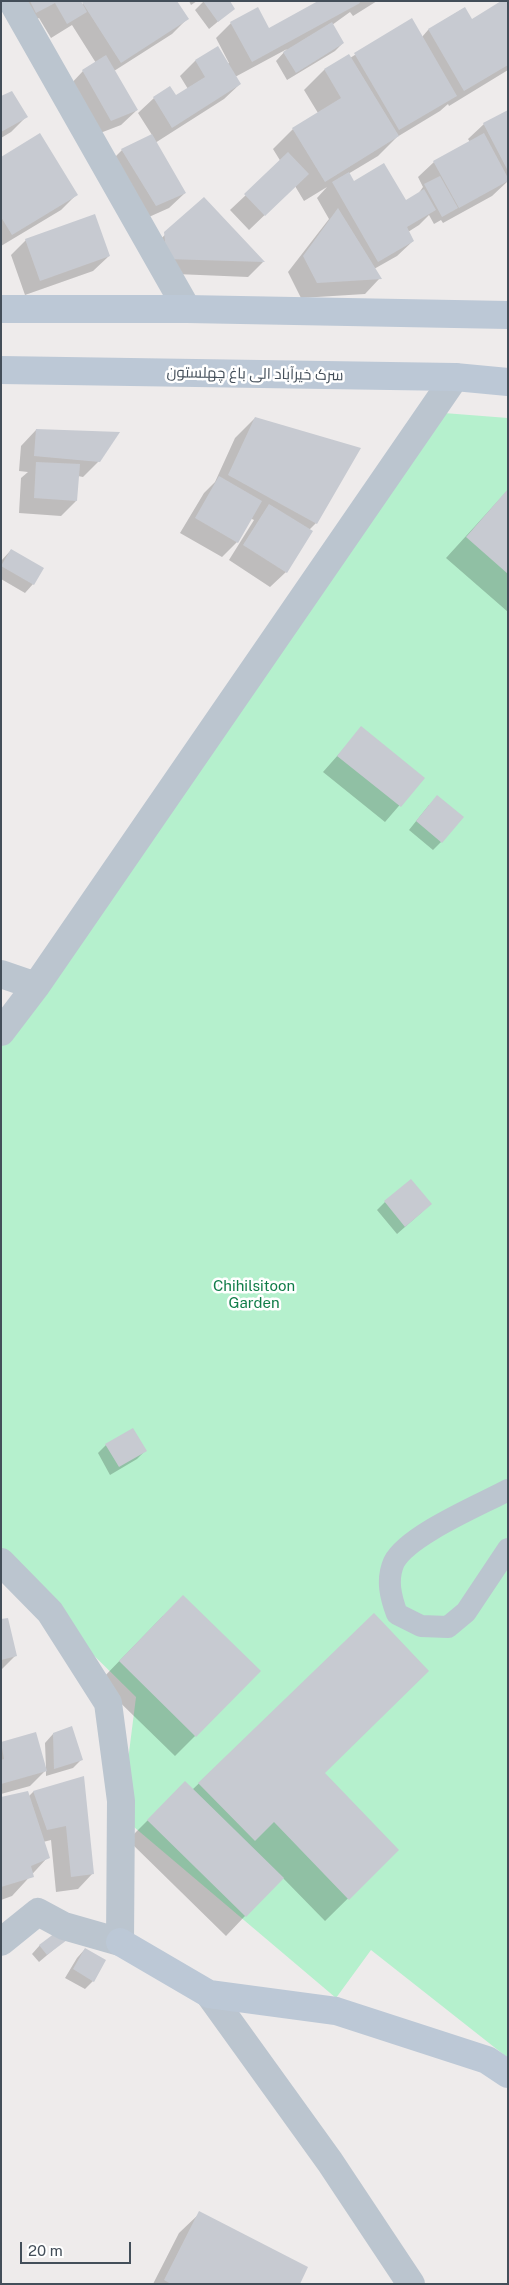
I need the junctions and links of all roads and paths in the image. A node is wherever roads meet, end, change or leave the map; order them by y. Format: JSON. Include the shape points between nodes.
{"nodes":[{"id":1,"x":12,"y":1,"type":"edge"},
{"id":2,"x":1,"y":309,"type":"edge"},
{"id":3,"x":188,"y":309,"type":"junction"},
{"id":4,"x":508,"y":315,"type":"edge"},
{"id":5,"x":1,"y":370,"type":"edge"},
{"id":6,"x":455,"y":377,"type":"junction"},
{"id":7,"x":508,"y":382,"type":"edge"},
{"id":8,"x":1,"y":974,"type":"edge"},
{"id":9,"x":36,"y":986,"type":"junction"},
{"id":10,"x":1,"y":1032,"type":"edge"},
{"id":11,"x":508,"y":1490,"type":"edge"},
{"id":12,"x":508,"y":1548,"type":"edge"},
{"id":13,"x":1,"y":1562,"type":"edge"},
{"id":14,"x":1,"y":1942,"type":"edge"},
{"id":15,"x":120,"y":1942,"type":"junction"},
{"id":16,"x":209,"y":1994,"type":"junction"},
{"id":17,"x":508,"y":2074,"type":"edge"},
{"id":18,"x":411,"y":2284,"type":"edge"}],
"edges":[{"from":1,"to":3,"type":"street"},
{"from":2,"to":3,"type":"main road"},
{"from":3,"to":4,"type":"main road"},
{"from":5,"to":6,"type":"main road","name":"سرک خیرآباد الی باغ چهلستون"},
{"from":6,"to":7,"type":"main road","name":"سرک خیرآباد الی باغ چهلستون"},
{"from":6,"to":9,"type":"street"},
{"from":8,"to":9,"type":"street"},
{"from":9,"to":10,"type":"street"},
{"from":11,"to":12,"type":"lane","via":[[418,1537],[394,1562],[389,1592],[397,1614],[421,1626],[448,1627],[466,1612]]},
{"from":13,"to":15,"type":"street","via":[[50,1612],[108,1703],[121,1801]]},
{"from":14,"to":15,"type":"street","via":[[38,1912],[64,1926]]},
{"from":15,"to":16,"type":"main road"},
{"from":16,"to":17,"type":"main road","via":[[336,2011],[487,2060]]},
{"from":16,"to":18,"type":"street","via":[[330,2162]]}]}
